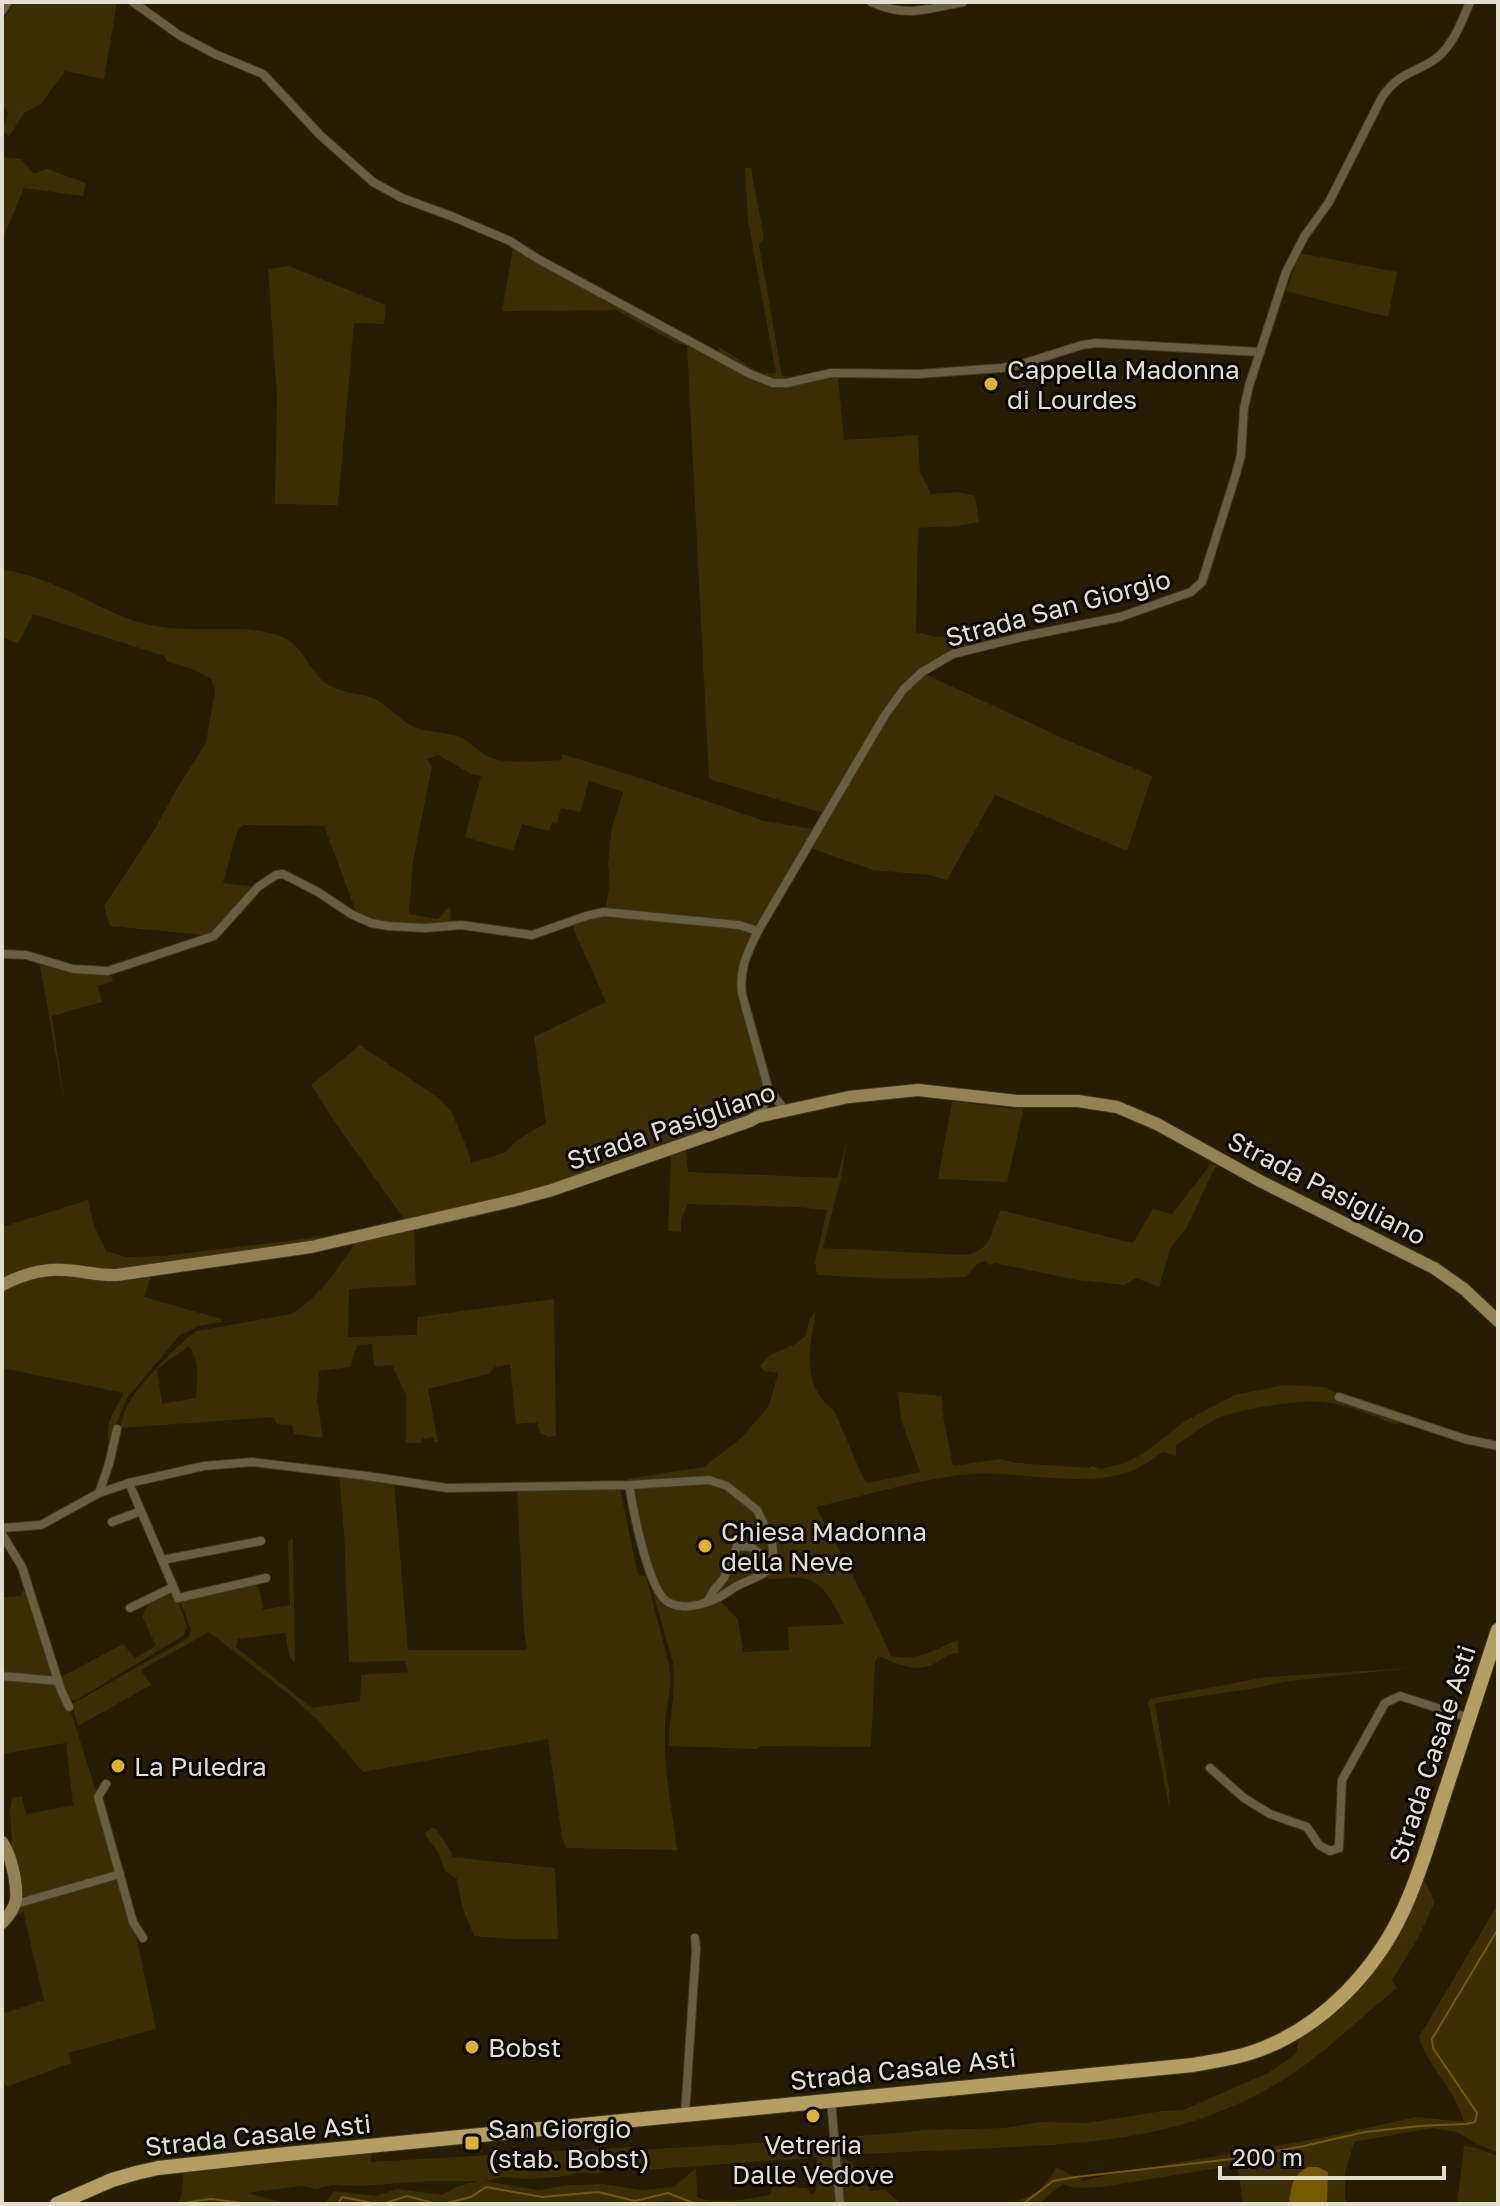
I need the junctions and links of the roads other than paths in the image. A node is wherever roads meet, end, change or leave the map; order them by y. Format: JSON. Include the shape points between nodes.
{"nodes":[{"id":1,"x":8,"y":2,"type":"edge"},
{"id":2,"x":133,"y":2,"type":"edge"},
{"id":3,"x":871,"y":2,"type":"edge"},
{"id":4,"x":963,"y":2,"type":"edge"},
{"id":5,"x":1470,"y":2,"type":"edge"},
{"id":6,"x":2,"y":11,"type":"edge"},
{"id":7,"x":1260,"y":352,"type":"junction"},
{"id":8,"x":758,"y":931,"type":"junction"},
{"id":9,"x":2,"y":954,"type":"edge"},
{"id":10,"x":768,"y":1093,"type":"junction"},
{"id":11,"x":785,"y":1110,"type":"junction"},
{"id":12,"x":757,"y":1117,"type":"junction"},
{"id":13,"x":2,"y":1285,"type":"edge"},
{"id":14,"x":1498,"y":1321,"type":"edge"},
{"id":15,"x":1339,"y":1397,"type":"dead end"},
{"id":16,"x":117,"y":1429,"type":"dead end"},
{"id":17,"x":1498,"y":1446,"type":"edge"},
{"id":18,"x":129,"y":1483,"type":"junction"},
{"id":19,"x":629,"y":1485,"type":"junction"},
{"id":20,"x":99,"y":1493,"type":"junction"},
{"id":21,"x":141,"y":1511,"type":"junction"},
{"id":22,"x":112,"y":1522,"type":"dead end"},
{"id":23,"x":2,"y":1528,"type":"edge"},
{"id":24,"x":2,"y":1534,"type":"edge"},
{"id":25,"x":261,"y":1541,"type":"dead end"},
{"id":26,"x":162,"y":1560,"type":"junction"},
{"id":27,"x":774,"y":1564,"type":"junction"},
{"id":28,"x":266,"y":1578,"type":"dead end"},
{"id":29,"x":173,"y":1587,"type":"junction"},
{"id":30,"x":707,"y":1602,"type":"junction"},
{"id":31,"x":130,"y":1608,"type":"dead end"},
{"id":32,"x":1498,"y":1630,"type":"edge"},
{"id":33,"x":2,"y":1676,"type":"edge"},
{"id":34,"x":58,"y":1681,"type":"junction"},
{"id":35,"x":69,"y":1707,"type":"dead end"},
{"id":36,"x":1469,"y":1718,"type":"junction"},
{"id":37,"x":1210,"y":1768,"type":"dead end"},
{"id":38,"x":106,"y":1784,"type":"dead end"},
{"id":39,"x":2,"y":1842,"type":"edge"},
{"id":40,"x":120,"y":1874,"type":"junction"},
{"id":41,"x":16,"y":1904,"type":"junction"},
{"id":42,"x":2,"y":1923,"type":"edge"},
{"id":43,"x":143,"y":1938,"type":"dead end"},
{"id":44,"x":695,"y":1938,"type":"dead end"},
{"id":45,"x":831,"y":2100,"type":"junction"},
{"id":46,"x":685,"y":2114,"type":"junction"},
{"id":47,"x":57,"y":2204,"type":"edge"},
{"id":48,"x":840,"y":2204,"type":"edge"}],
"edges":[{"from":1,"to":6,"type":"street"},
{"from":2,"to":7,"type":"street","via":[[179,35],[263,74],[373,182],[510,241],[773,383],[831,373],[918,374],[1019,365],[1096,343]]},
{"from":3,"to":4,"type":"street","via":[[903,12]]},
{"from":5,"to":7,"type":"street","name":"Strada San Giorgio","via":[[1450,45],[1401,76],[1382,97],[1329,202],[1295,253]]},
{"from":7,"to":8,"type":"street","name":"Strada San Giorgio","via":[[1244,408],[1236,474],[1198,587],[1120,617],[953,654],[922,672],[885,715]]},
{"from":8,"to":9,"type":"street","via":[[604,912],[532,935],[461,925],[388,926],[351,914],[283,874],[258,887],[214,936],[108,971]]},
{"from":8,"to":10,"type":"street","name":"Strada San Giorgio","via":[[740,980]]},
{"from":10,"to":11,"type":"street"},
{"from":10,"to":12,"type":"street"},
{"from":11,"to":12,"type":"street","name":"Strada Pasigliano"},
{"from":11,"to":14,"type":"street","name":"Strada Pasigliano","via":[[918,1090],[1117,1107],[1434,1268]]},
{"from":12,"to":13,"type":"street","name":"Strada Pasigliano","via":[[552,1190],[355,1238],[117,1275],[52,1270]]},
{"from":15,"to":17,"type":"street"},
{"from":16,"to":20,"type":"street"},
{"from":18,"to":19,"type":"street","via":[[233,1462],[447,1488]]},
{"from":18,"to":20,"type":"street"},
{"from":18,"to":21,"type":"street"},
{"from":19,"to":27,"type":"street","via":[[709,1480],[727,1486],[757,1510],[772,1541]]},
{"from":19,"to":30,"type":"street","via":[[647,1565],[662,1596],[683,1606]]},
{"from":20,"to":23,"type":"street","via":[[41,1525]]},
{"from":21,"to":22,"type":"street"},
{"from":21,"to":26,"type":"street"},
{"from":24,"to":34,"type":"street","via":[[22,1567]]},
{"from":25,"to":26,"type":"street"},
{"from":26,"to":29,"type":"street"},
{"from":27,"to":30,"type":"street"},
{"from":27,"to":30,"type":"street","via":[[738,1543]]},
{"from":28,"to":29,"type":"street","via":[[178,1598]]},
{"from":29,"to":31,"type":"street"},
{"from":32,"to":36,"type":"main road","name":"Strada Casale Asti"},
{"from":33,"to":34,"type":"street"},
{"from":34,"to":35,"type":"street"},
{"from":36,"to":37,"type":"street","via":[[1400,1696],[1385,1703],[1342,1780],[1339,1848],[1330,1851],[1307,1827],[1270,1814]]},
{"from":36,"to":45,"type":"main road","name":"Strada Casale Asti","via":[[1396,1926],[1363,1974],[1301,2029],[1254,2052],[1205,2063]]},
{"from":38,"to":40,"type":"street","via":[[98,1797]]},
{"from":39,"to":41,"type":"street","via":[[9,1853]]},
{"from":40,"to":41,"type":"street"},
{"from":40,"to":43,"type":"street"},
{"from":41,"to":42,"type":"street"},
{"from":44,"to":46,"type":"street"},
{"from":45,"to":46,"type":"main road","name":"Strada Casale Asti"},
{"from":45,"to":48,"type":"street"},
{"from":46,"to":47,"type":"main road","name":"Strada Casale Asti","via":[[158,2168],[112,2180]]}]}
